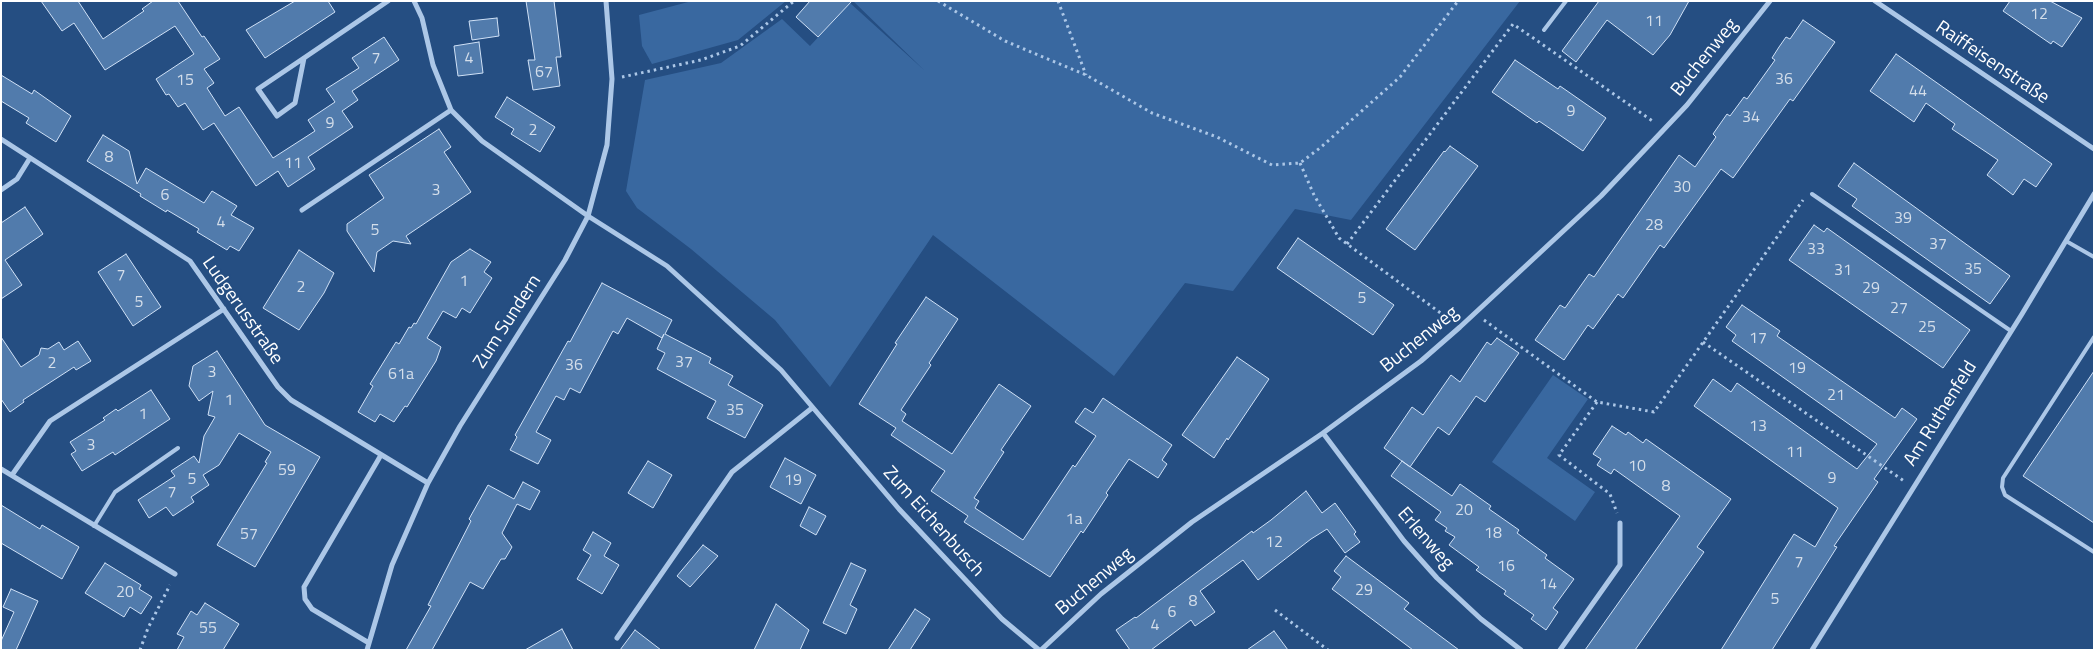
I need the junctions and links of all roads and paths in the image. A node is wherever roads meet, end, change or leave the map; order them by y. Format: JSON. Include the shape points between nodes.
{"nodes":[{"id":1,"x":388,"y":1,"type":"edge"},
{"id":2,"x":414,"y":1,"type":"edge"},
{"id":3,"x":606,"y":1,"type":"edge"},
{"id":4,"x":794,"y":1,"type":"edge"},
{"id":5,"x":938,"y":1,"type":"edge"},
{"id":6,"x":1058,"y":1,"type":"edge"},
{"id":7,"x":1458,"y":1,"type":"edge"},
{"id":8,"x":1566,"y":1,"type":"edge"},
{"id":9,"x":1770,"y":1,"type":"edge"},
{"id":10,"x":1875,"y":1,"type":"edge"},
{"id":11,"x":1544,"y":30,"type":"dead end"},
{"id":12,"x":304,"y":58,"type":"junction"},
{"id":13,"x":1086,"y":75,"type":"junction"},
{"id":14,"x":612,"y":80,"type":"junction"},
{"id":15,"x":451,"y":110,"type":"junction"},
{"id":16,"x":1664,"y":128,"type":"junction"},
{"id":17,"x":1,"y":140,"type":"edge"},
{"id":18,"x":2094,"y":149,"type":"edge"},
{"id":19,"x":30,"y":158,"type":"junction"},
{"id":20,"x":1300,"y":163,"type":"junction"},
{"id":21,"x":1,"y":190,"type":"edge"},
{"id":22,"x":1812,"y":194,"type":"joint"},
{"id":23,"x":2094,"y":194,"type":"edge"},
{"id":24,"x":302,"y":210,"type":"dead end"},
{"id":25,"x":588,"y":216,"type":"junction"},
{"id":26,"x":2066,"y":241,"type":"junction"},
{"id":27,"x":1347,"y":244,"type":"junction"},
{"id":28,"x":2094,"y":257,"type":"edge"},
{"id":29,"x":224,"y":309,"type":"junction"},
{"id":30,"x":1476,"y":312,"type":"junction"},
{"id":31,"x":1460,"y":327,"type":"junction"},
{"id":32,"x":2011,"y":331,"type":"junction"},
{"id":33,"x":2094,"y":337,"type":"edge"},
{"id":34,"x":1703,"y":342,"type":"junction"},
{"id":35,"x":1597,"y":402,"type":"junction"},
{"id":36,"x":812,"y":408,"type":"junction"},
{"id":37,"x":1323,"y":433,"type":"junction"},
{"id":38,"x":178,"y":448,"type":"dead end"},
{"id":39,"x":381,"y":455,"type":"junction"},
{"id":40,"x":1,"y":469,"type":"edge"},
{"id":41,"x":12,"y":475,"type":"junction"},
{"id":42,"x":428,"y":483,"type":"junction"},
{"id":43,"x":1914,"y":487,"type":"junction"},
{"id":44,"x":1620,"y":523,"type":"joint"},
{"id":45,"x":94,"y":526,"type":"junction"},
{"id":46,"x":2094,"y":552,"type":"edge"},
{"id":47,"x":176,"y":574,"type":"joint"},
{"id":48,"x":1275,"y":610,"type":"dead end"},
{"id":49,"x":617,"y":638,"type":"dead end"},
{"id":50,"x":369,"y":643,"type":"junction"},
{"id":51,"x":140,"y":650,"type":"edge"},
{"id":52,"x":367,"y":650,"type":"edge"},
{"id":53,"x":1040,"y":650,"type":"edge"},
{"id":54,"x":1328,"y":650,"type":"edge"},
{"id":55,"x":1521,"y":650,"type":"edge"},
{"id":56,"x":1560,"y":650,"type":"edge"},
{"id":57,"x":1812,"y":650,"type":"edge"}],
"edges":[{"from":1,"to":12,"type":"street"},
{"from":2,"to":15,"type":"street","via":[[422,18],[433,65]]},
{"from":3,"to":14,"type":"street","name":"Zum Sundern"},
{"from":4,"to":14,"type":"path","via":[[740,46],[701,60]]},
{"from":5,"to":13,"type":"path","via":[[1004,41]]},
{"from":6,"to":13,"type":"path"},
{"from":7,"to":20,"type":"path","via":[[1400,77]]},
{"from":8,"to":11,"type":"lane"},
{"from":9,"to":16,"type":"street","name":"Buchenweg","via":[[1687,105]]},
{"from":10,"to":18,"type":"street","name":"Raiffeisenstraße"},
{"from":12,"to":12,"type":"street","via":[[258,88],[276,116],[295,103]]},
{"from":13,"to":20,"type":"path","via":[[1152,113],[1217,137],[1272,165]]},
{"from":14,"to":25,"type":"street","name":"Zum Sundern","via":[[607,145]]},
{"from":15,"to":24,"type":"street"},
{"from":15,"to":25,"type":"street","name":"Zum Eichenbusch","via":[[482,141]]},
{"from":16,"to":27,"type":"path","via":[[1513,24]]},
{"from":16,"to":30,"type":"street","name":"Buchenweg","via":[[1601,196]]},
{"from":17,"to":19,"type":"street","name":"Ludgerusstraße"},
{"from":19,"to":21,"type":"street","via":[[17,179]]},
{"from":19,"to":29,"type":"street","name":"Ludgerusstraße","via":[[190,261]]},
{"from":20,"to":27,"type":"path","via":[[1319,204],[1339,238]]},
{"from":22,"to":32,"type":"lane"},
{"from":22,"to":34,"type":"path","via":[[1806,196]]},
{"from":23,"to":26,"type":"street","name":"Am Ruthenfeld"},
{"from":25,"to":36,"type":"street","name":"Zum Eichenbusch","via":[[667,266],[781,370]]},
{"from":25,"to":42,"type":"street","name":"Zum Sundern","via":[[565,260],[460,426]]},
{"from":26,"to":28,"type":"lane"},
{"from":26,"to":32,"type":"street","name":"Am Ruthenfeld"},
{"from":27,"to":31,"type":"path"},
{"from":29,"to":39,"type":"street","name":"Ludgerusstraße","via":[[278,387],[291,400]]},
{"from":29,"to":41,"type":"street","via":[[50,421]]},
{"from":30,"to":31,"type":"street","name":"Buchenweg"},
{"from":30,"to":35,"type":"path","via":[[1493,328]]},
{"from":31,"to":37,"type":"street","name":"Buchenweg","via":[[1421,361]]},
{"from":32,"to":43,"type":"street","name":"Am Ruthenfeld"},
{"from":33,"to":46,"type":"lane","via":[[2003,478],[2002,487],[2005,495]]},
{"from":34,"to":35,"type":"path","via":[[1654,412]]},
{"from":34,"to":43,"type":"path"},
{"from":35,"to":44,"type":"path","via":[[1559,454],[1610,494]]},
{"from":36,"to":49,"type":"street","via":[[732,472]]},
{"from":36,"to":53,"type":"street","name":"Zum Eichenbusch","via":[[899,509],[1002,619]]},
{"from":37,"to":53,"type":"street","name":"Buchenweg","via":[[1192,522],[1101,594]]},
{"from":37,"to":55,"type":"street","name":"Erlenweg","via":[[1404,541],[1437,578]]},
{"from":38,"to":45,"type":"lane","via":[[115,492]]},
{"from":39,"to":42,"type":"street","name":"Ludgerusstraße"},
{"from":39,"to":50,"type":"street","via":[[304,587],[305,599],[312,609]]},
{"from":40,"to":41,"type":"street"},
{"from":41,"to":45,"type":"street"},
{"from":42,"to":50,"type":"street","name":"Zum Sundern","via":[[392,565]]},
{"from":43,"to":57,"type":"street","name":"Am Ruthenfeld"},
{"from":44,"to":56,"type":"street","via":[[1620,565]]},
{"from":45,"to":47,"type":"street"},
{"from":47,"to":51,"type":"path"},
{"from":48,"to":54,"type":"path"},
{"from":50,"to":52,"type":"street","name":"Zum Sundern"}]}
